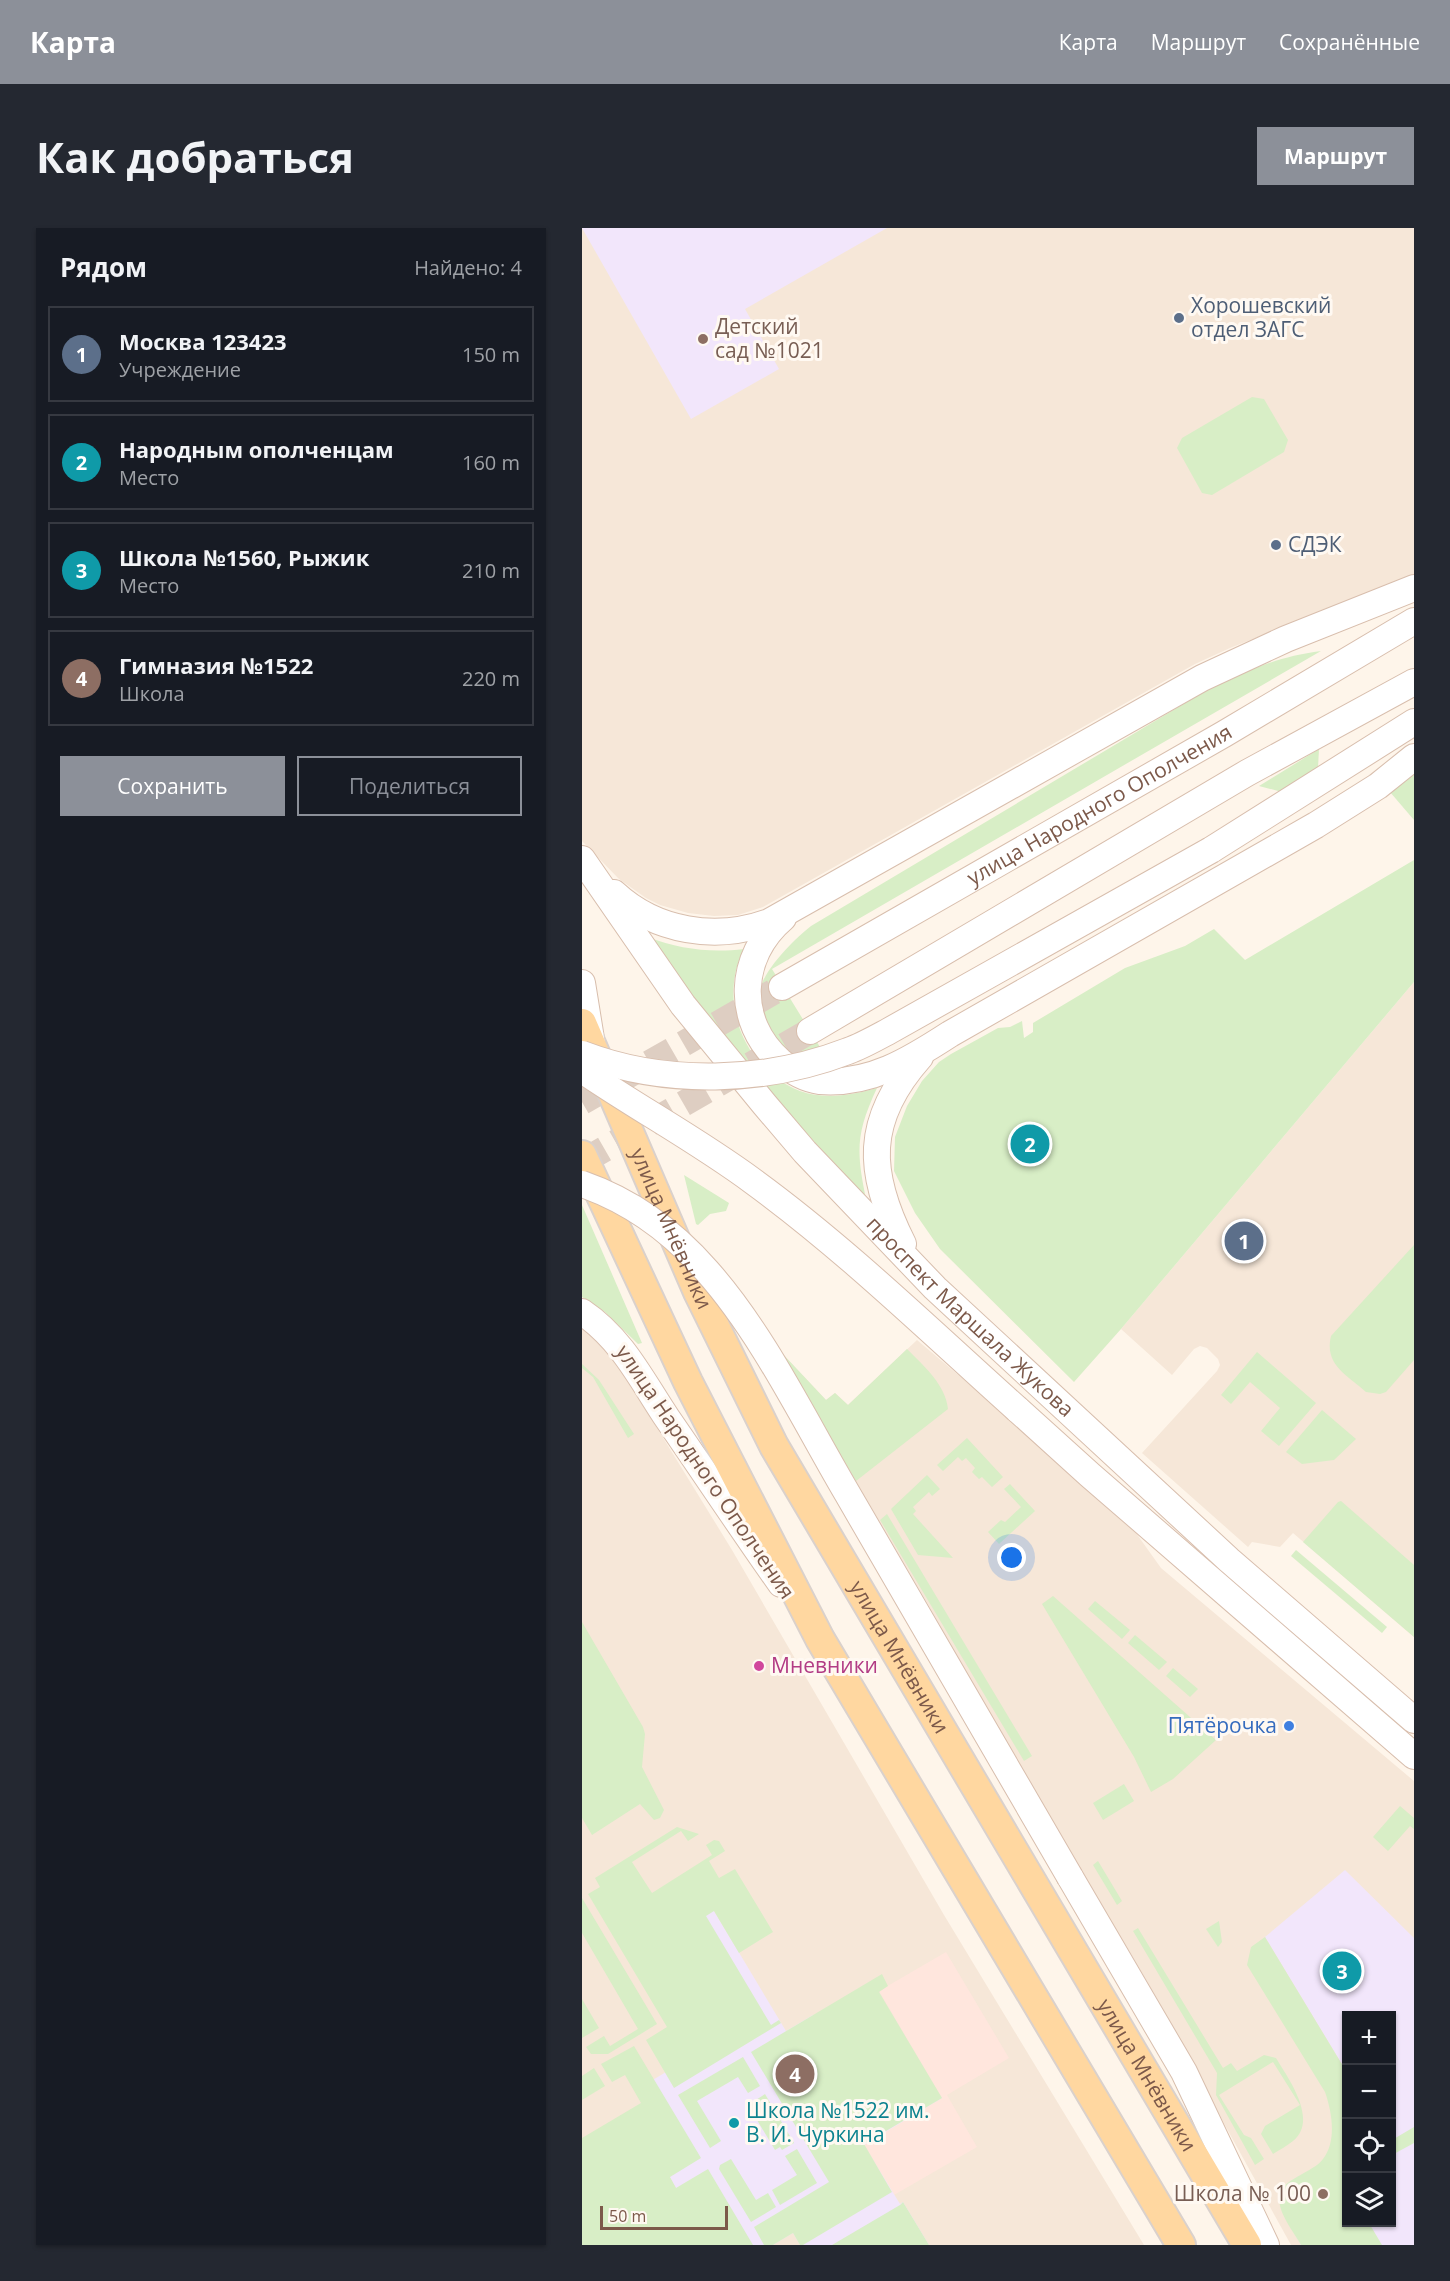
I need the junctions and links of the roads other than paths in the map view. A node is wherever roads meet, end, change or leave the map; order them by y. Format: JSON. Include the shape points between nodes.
{"nodes":[{"id":1,"x":1414,"y":588,"type":"edge"},
{"id":2,"x":1414,"y":621,"type":"edge"},
{"id":3,"x":1414,"y":682,"type":"edge"},
{"id":4,"x":1414,"y":722,"type":"edge"},
{"id":5,"x":1414,"y":757,"type":"edge"},
{"id":6,"x":582,"y":858,"type":"edge"},
{"id":7,"x":795,"y":908,"type":"junction"},
{"id":8,"x":582,"y":983,"type":"edge"},
{"id":9,"x":782,"y":987,"type":"tunnel mouth"},
{"id":10,"x":810,"y":1031,"type":"tunnel mouth"},
{"id":11,"x":928,"y":1048,"type":"junction"},
{"id":12,"x":585,"y":1049,"type":"edge"},
{"id":13,"x":582,"y":1155,"type":"edge"},
{"id":14,"x":582,"y":1184,"type":"edge"},
{"id":15,"x":935,"y":1288,"type":"junction"},
{"id":16,"x":582,"y":1312,"type":"edge"},
{"id":17,"x":820,"y":1639,"type":"junction"},
{"id":18,"x":1414,"y":1720,"type":"edge"},
{"id":19,"x":1414,"y":1756,"type":"edge"},
{"id":20,"x":1181,"y":2245,"type":"edge"},
{"id":21,"x":1247,"y":2245,"type":"edge"},
{"id":22,"x":1266,"y":2245,"type":"edge"}],
"edges":[{"from":1,"to":7,"type":"main road","via":[[1286,639],[1202,678]]},
{"from":2,"to":9,"type":"main road","name":"улица Народного Ополчения"},
{"from":3,"to":10,"type":"main road","via":[[1247,774]]},
{"from":4,"to":12,"type":"main road","bridge":true,"via":[[1211,850],[849,1051],[805,1065],[738,1076],[638,1070]]},
{"from":5,"to":11,"type":"main road","via":[[1369,792],[1316,825]]},
{"from":6,"to":7,"type":"main road","via":[[623,902],[654,920],[677,927],[714,932],[740,930],[769,922]]},
{"from":6,"to":15,"type":"main road","name":"проспект Маршала Жукова","via":[[683,1005],[765,1105]]},
{"from":7,"to":11,"type":"main road","via":[[763,939],[749,974],[747,998],[752,1025],[774,1056],[808,1078],[843,1080],[889,1070]]},
{"from":8,"to":12,"type":"main road"},
{"from":11,"to":15,"type":"main road","via":[[891,1098],[879,1133],[876,1159],[894,1226]]},
{"from":12,"to":19,"type":"main road","name":"проспект Маршала Жукова","bridge":true,"via":[[628,1101],[753,1181],[825,1238]]},
{"from":12,"to":21,"type":"main road","name":"улица Мнёвники","via":[[774,1446]]},
{"from":13,"to":17,"type":"main road","via":[[688,1382]]},
{"from":14,"to":22,"type":"main road","bridge":true,"via":[[625,1203],[656,1224],[683,1246],[730,1298],[783,1382],[1184,2072]]},
{"from":15,"to":18,"type":"main road","name":"проспект Маршала Жукова","via":[[1229,1560]]},
{"from":16,"to":17,"type":"main road","name":"улица Народного Ополчения","via":[[597,1322],[630,1358]]},
{"from":17,"to":20,"type":"main road"}]}
